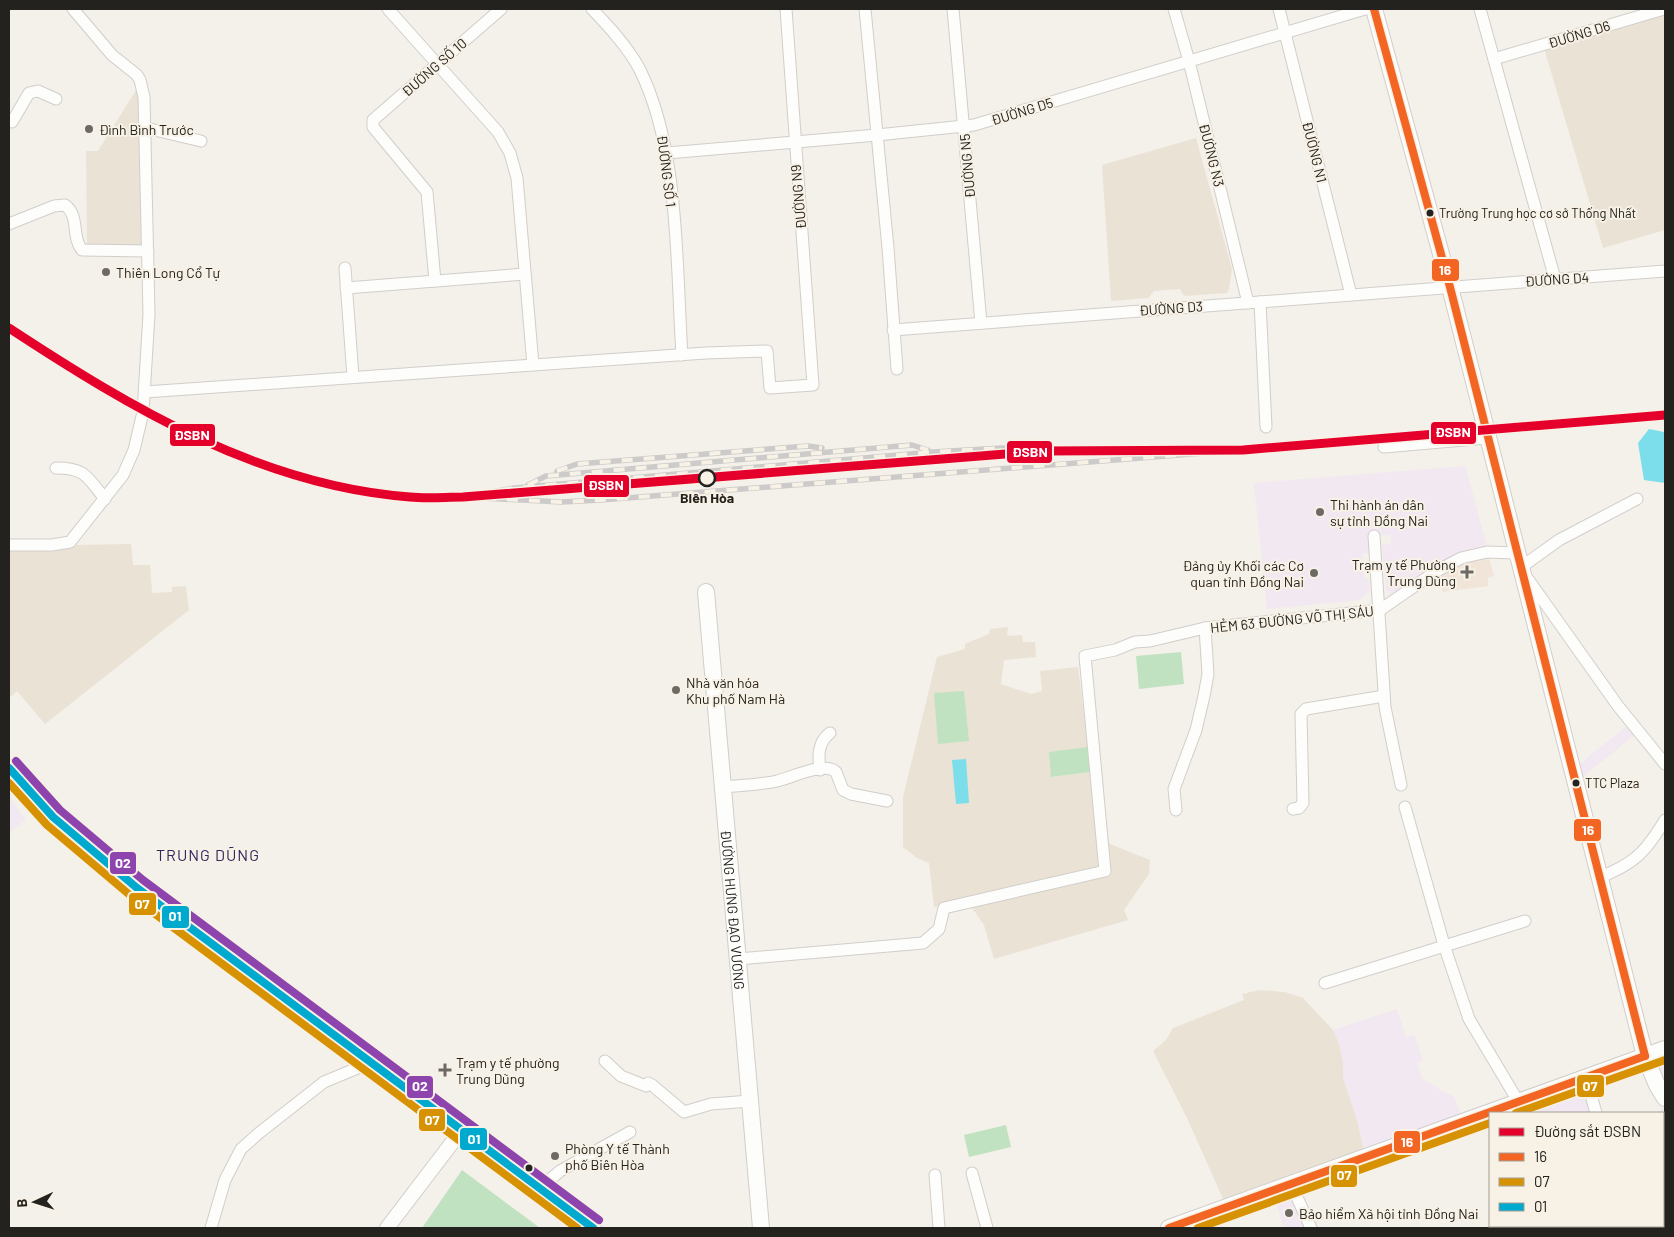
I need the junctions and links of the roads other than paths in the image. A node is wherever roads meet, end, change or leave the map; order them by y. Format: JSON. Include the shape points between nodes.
{"nodes":[{"id":1,"x":73,"y":9,"type":"edge"},
{"id":2,"x":388,"y":9,"type":"edge"},
{"id":3,"x":501,"y":9,"type":"edge"},
{"id":4,"x":592,"y":9,"type":"edge"},
{"id":5,"x":786,"y":9,"type":"edge"},
{"id":6,"x":865,"y":9,"type":"edge"},
{"id":7,"x":952,"y":9,"type":"edge"},
{"id":8,"x":1174,"y":9,"type":"edge"},
{"id":9,"x":1279,"y":9,"type":"edge"},
{"id":10,"x":1365,"y":9,"type":"edge"},
{"id":11,"x":1374,"y":9,"type":"edge"},
{"id":12,"x":1480,"y":9,"type":"edge"},
{"id":13,"x":1664,"y":9,"type":"edge"},
{"id":14,"x":1285,"y":32,"type":"junction"},
{"id":15,"x":1494,"y":59,"type":"junction"},
{"id":16,"x":1189,"y":61,"type":"junction"},
{"id":17,"x":437,"y":64,"type":"junction"},
{"id":18,"x":56,"y":99,"type":"dead end"},
{"id":19,"x":12,"y":122,"type":"dead end"},
{"id":20,"x":963,"y":126,"type":"junction"},
{"id":21,"x":146,"y":128,"type":"junction"},
{"id":22,"x":878,"y":136,"type":"junction"},
{"id":23,"x":201,"y":141,"type":"dead end"},
{"id":24,"x":794,"y":142,"type":"junction"},
{"id":25,"x":667,"y":153,"type":"junction"},
{"id":26,"x":9,"y":224,"type":"edge"},
{"id":27,"x":148,"y":251,"type":"junction"},
{"id":28,"x":345,"y":268,"type":"dead end"},
{"id":29,"x":1665,"y":271,"type":"edge"},
{"id":30,"x":525,"y":274,"type":"junction"},
{"id":31,"x":1555,"y":279,"type":"junction"},
{"id":32,"x":435,"y":281,"type":"junction"},
{"id":33,"x":1450,"y":287,"type":"junction"},
{"id":34,"x":346,"y":288,"type":"junction"},
{"id":35,"x":1351,"y":295,"type":"junction"},
{"id":36,"x":1248,"y":302,"type":"junction"},
{"id":37,"x":1260,"y":302,"type":"junction"},
{"id":38,"x":981,"y":322,"type":"junction"},
{"id":39,"x":893,"y":330,"type":"junction"},
{"id":40,"x":682,"y":355,"type":"junction"},
{"id":41,"x":532,"y":365,"type":"junction"},
{"id":42,"x":897,"y":369,"type":"dead end"},
{"id":43,"x":353,"y":378,"type":"junction"},
{"id":44,"x":145,"y":392,"type":"junction"},
{"id":45,"x":1266,"y":427,"type":"dead end"},
{"id":46,"x":1487,"y":438,"type":"junction"},
{"id":47,"x":1384,"y":447,"type":"dead end"},
{"id":48,"x":56,"y":468,"type":"dead end"},
{"id":49,"x":105,"y":499,"type":"junction"},
{"id":50,"x":1637,"y":499,"type":"dead end"},
{"id":51,"x":1374,"y":536,"type":"dead end"},
{"id":52,"x":9,"y":545,"type":"edge"},
{"id":53,"x":1518,"y":561,"type":"junction"},
{"id":54,"x":706,"y":592,"type":"dead end"},
{"id":55,"x":1380,"y":610,"type":"junction"},
{"id":56,"x":1205,"y":628,"type":"junction"},
{"id":57,"x":1384,"y":696,"type":"junction"},
{"id":58,"x":830,"y":733,"type":"dead end"},
{"id":59,"x":1665,"y":764,"type":"edge"},
{"id":60,"x":9,"y":768,"type":"edge"},
{"id":61,"x":820,"y":770,"type":"junction"},
{"id":62,"x":1401,"y":785,"type":"dead end"},
{"id":63,"x":723,"y":787,"type":"junction"},
{"id":64,"x":888,"y":801,"type":"dead end"},
{"id":65,"x":1293,"y":808,"type":"dead end"},
{"id":66,"x":1405,"y":808,"type":"dead end"},
{"id":67,"x":1176,"y":810,"type":"dead end"},
{"id":68,"x":1665,"y":820,"type":"edge"},
{"id":69,"x":1598,"y":878,"type":"junction"},
{"id":70,"x":1526,"y":921,"type":"dead end"},
{"id":71,"x":1444,"y":945,"type":"junction"},
{"id":72,"x":738,"y":959,"type":"junction"},
{"id":73,"x":1325,"y":983,"type":"dead end"},
{"id":74,"x":1665,"y":1049,"type":"edge"},
{"id":75,"x":1645,"y":1056,"type":"junction"},
{"id":76,"x":605,"y":1061,"type":"dead end"},
{"id":77,"x":372,"y":1062,"type":"junction"},
{"id":78,"x":1586,"y":1077,"type":"junction"},
{"id":79,"x":1665,"y":1098,"type":"edge"},
{"id":80,"x":750,"y":1101,"type":"junction"},
{"id":81,"x":1518,"y":1101,"type":"junction"},
{"id":82,"x":1491,"y":1112,"type":"edge"},
{"id":83,"x":1596,"y":1112,"type":"edge"},
{"id":84,"x":1489,"y":1113,"type":"edge"},
{"id":85,"x":461,"y":1131,"type":"junction"},
{"id":86,"x":630,"y":1132,"type":"dead end"},
{"id":87,"x":972,"y":1172,"type":"dead end"},
{"id":88,"x":935,"y":1174,"type":"dead end"},
{"id":89,"x":1291,"y":1184,"type":"junction"},
{"id":90,"x":539,"y":1189,"type":"junction"},
{"id":91,"x":211,"y":1228,"type":"edge"},
{"id":92,"x":387,"y":1228,"type":"edge"},
{"id":93,"x":593,"y":1228,"type":"edge"},
{"id":94,"x":761,"y":1228,"type":"edge"},
{"id":95,"x":939,"y":1228,"type":"edge"},
{"id":96,"x":987,"y":1228,"type":"edge"},
{"id":97,"x":1169,"y":1228,"type":"edge"},
{"id":98,"x":1311,"y":1228,"type":"edge"}],
"edges":[{"from":1,"to":21,"type":"street","via":[[112,55],[140,80]]},
{"from":2,"to":17,"type":"street"},
{"from":3,"to":17,"type":"street","name":"ĐƯỜNG SỐ 10"},
{"from":4,"to":25,"type":"street","name":"ĐƯỜNG SỐ 1","via":[[638,67],[652,100]]},
{"from":5,"to":24,"type":"street","name":"ĐƯỜNG N9"},
{"from":6,"to":22,"type":"street"},
{"from":7,"to":20,"type":"street","name":"ĐƯỜNG N5"},
{"from":8,"to":16,"type":"street","name":"ĐƯỜNG N3"},
{"from":9,"to":14,"type":"street","name":"ĐƯỜNG N1"},
{"from":10,"to":14,"type":"street","name":"ĐƯỜNG D5"},
{"from":11,"to":33,"type":"main road"},
{"from":12,"to":15,"type":"street"},
{"from":13,"to":15,"type":"street","name":"ĐƯỜNG D6"},
{"from":14,"to":16,"type":"street","name":"ĐƯỜNG D5"},
{"from":14,"to":35,"type":"street","name":"ĐƯỜNG N1"},
{"from":15,"to":31,"type":"street"},
{"from":16,"to":20,"type":"street","name":"ĐƯỜNG D5","via":[[986,122]]},
{"from":16,"to":36,"type":"street","name":"ĐƯỜNG N3"},
{"from":17,"to":30,"type":"street","via":[[498,132],[510,153],[518,178]]},
{"from":17,"to":32,"type":"street","name":"ĐƯỜNG SỐ 10","via":[[373,120],[373,127],[427,192]]},
{"from":18,"to":19,"type":"street","via":[[38,91],[28,93]]},
{"from":20,"to":22,"type":"street","name":"ĐƯỜNG D5"},
{"from":20,"to":38,"type":"street","name":"ĐƯỜNG N5"},
{"from":21,"to":23,"type":"street"},
{"from":21,"to":27,"type":"street"},
{"from":22,"to":24,"type":"street","name":"ĐƯỜNG D5"},
{"from":22,"to":39,"type":"street"},
{"from":24,"to":25,"type":"street","name":"ĐƯỜNG D5"},
{"from":24,"to":40,"type":"street","name":"ĐƯỜNG N9","via":[[813,385],[770,388],[767,351]]},
{"from":25,"to":40,"type":"street","name":"ĐƯỜNG SỐ 1"},
{"from":26,"to":27,"type":"street","via":[[54,206],[65,205],[73,213],[82,250]]},
{"from":27,"to":44,"type":"street","via":[[149,339]]},
{"from":28,"to":34,"type":"street"},
{"from":29,"to":31,"type":"street","name":"ĐƯỜNG D4"},
{"from":30,"to":32,"type":"street"},
{"from":30,"to":41,"type":"street"},
{"from":31,"to":33,"type":"street","name":"ĐƯỜNG D4"},
{"from":32,"to":34,"type":"street"},
{"from":33,"to":35,"type":"street","name":"ĐƯỜNG D3"},
{"from":33,"to":46,"type":"main road"},
{"from":34,"to":43,"type":"street"},
{"from":35,"to":37,"type":"street","name":"ĐƯỜNG D3"},
{"from":36,"to":37,"type":"street","name":"ĐƯỜNG D3"},
{"from":36,"to":38,"type":"street","name":"ĐƯỜNG D3"},
{"from":37,"to":45,"type":"street"},
{"from":38,"to":39,"type":"street","name":"ĐƯỜNG D3"},
{"from":39,"to":42,"type":"street"},
{"from":40,"to":41,"type":"street"},
{"from":41,"to":43,"type":"street"},
{"from":43,"to":44,"type":"street"},
{"from":44,"to":49,"type":"street","via":[[142,420],[131,458]]},
{"from":46,"to":47,"type":"street"},
{"from":46,"to":53,"type":"main road"},
{"from":48,"to":49,"type":"street","via":[[77,469]]},
{"from":49,"to":52,"type":"street","via":[[70,542]]},
{"from":50,"to":53,"type":"street"},
{"from":51,"to":55,"type":"street"},
{"from":53,"to":55,"type":"street","name":"HẺM 63 ĐƯỜNG VÕ THỊ SÁU","via":[[1487,552],[1461,558]]},
{"from":53,"to":59,"type":"street","via":[[1618,706]]},
{"from":53,"to":69,"type":"main road"},
{"from":54,"to":63,"type":"main road","name":"ĐƯỜNG HƯNG ĐẠO VƯƠNG"},
{"from":55,"to":56,"type":"street","name":"HẺM 63 ĐƯỜNG VÕ THỊ SÁU"},
{"from":55,"to":57,"type":"street"},
{"from":56,"to":67,"type":"street","via":[[1208,674],[1196,730],[1174,789]]},
{"from":56,"to":72,"type":"street","name":"HẺM 63 ĐƯỜNG VÕ THỊ SÁU","via":[[1085,656],[1105,871],[944,908],[939,928],[923,943]]},
{"from":57,"to":62,"type":"street"},
{"from":57,"to":65,"type":"street","via":[[1306,709],[1301,714],[1303,803],[1299,808]]},
{"from":58,"to":61,"type":"street","via":[[818,752]]},
{"from":60,"to":77,"type":"main road","via":[[53,817],[121,876]]},
{"from":61,"to":63,"type":"street","via":[[778,781]]},
{"from":61,"to":64,"type":"street","via":[[834,770],[842,790]]},
{"from":63,"to":72,"type":"main road","name":"ĐƯỜNG HƯNG ĐẠO VƯƠNG"},
{"from":66,"to":71,"type":"street"},
{"from":68,"to":69,"type":"street","via":[[1639,857]]},
{"from":69,"to":75,"type":"main road"},
{"from":70,"to":71,"type":"street"},
{"from":71,"to":73,"type":"street"},
{"from":71,"to":81,"type":"street","via":[[1469,1019]]},
{"from":72,"to":80,"type":"main road","name":"ĐƯỜNG HƯNG ĐẠO VƯƠNG"},
{"from":74,"to":75,"type":"main road"},
{"from":75,"to":78,"type":"main road"},
{"from":75,"to":79,"type":"main road"},
{"from":76,"to":80,"type":"street","via":[[622,1076],[646,1086],[648,1083],[652,1085],[684,1112],[711,1104]]},
{"from":77,"to":85,"type":"main road"},
{"from":77,"to":91,"type":"street","via":[[324,1082],[245,1146],[225,1180]]},
{"from":78,"to":81,"type":"main road"},
{"from":78,"to":83,"type":"street"},
{"from":80,"to":94,"type":"main road","name":"ĐƯỜNG HƯNG ĐẠO VƯƠNG"},
{"from":81,"to":82,"type":"main road"},
{"from":84,"to":89,"type":"main road"},
{"from":85,"to":90,"type":"main road"},
{"from":85,"to":92,"type":"street"},
{"from":86,"to":90,"type":"street","via":[[560,1171]]},
{"from":87,"to":96,"type":"street"},
{"from":88,"to":95,"type":"street"},
{"from":89,"to":97,"type":"main road"},
{"from":89,"to":98,"type":"street"},
{"from":90,"to":93,"type":"main road"}]}
